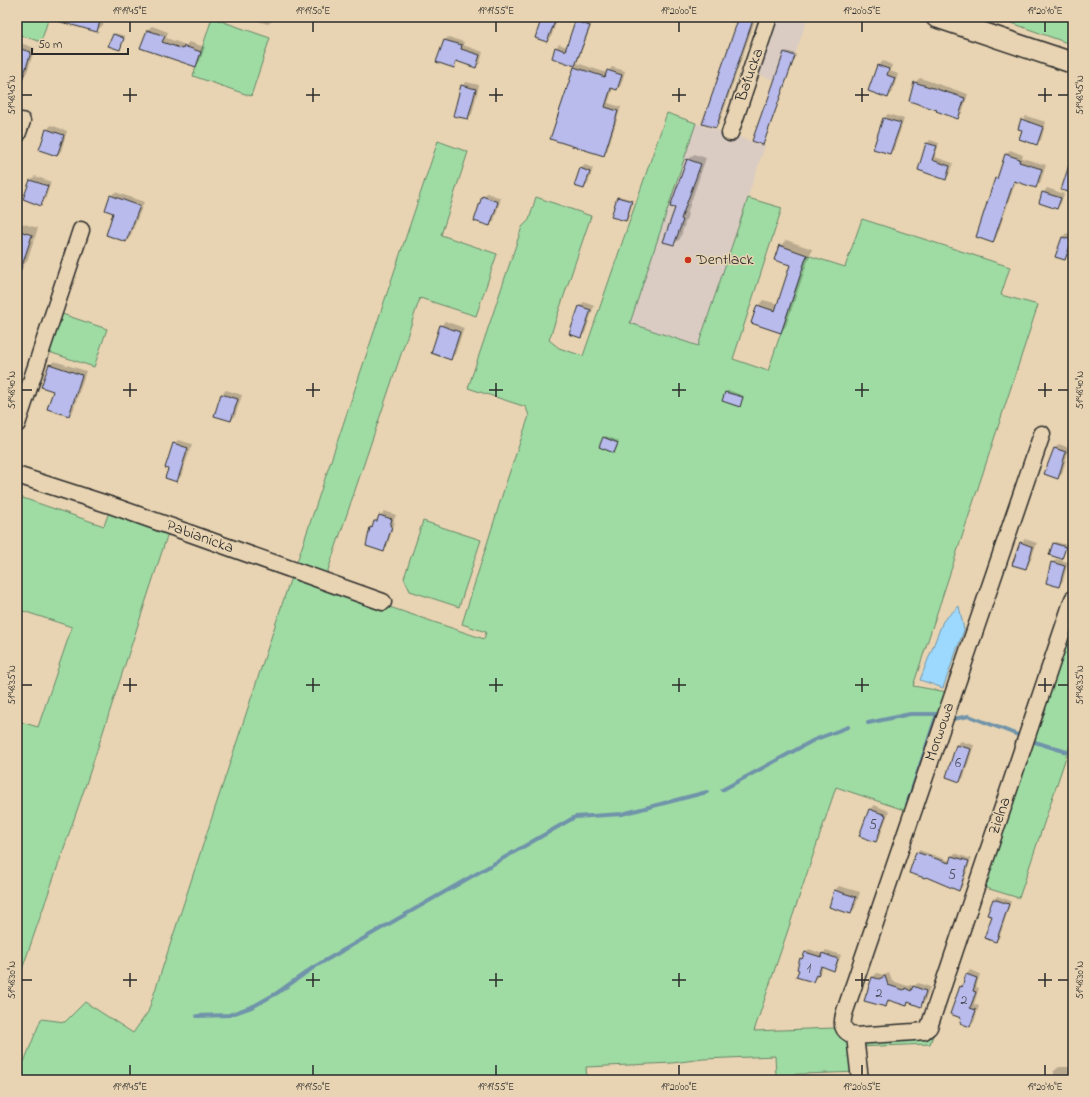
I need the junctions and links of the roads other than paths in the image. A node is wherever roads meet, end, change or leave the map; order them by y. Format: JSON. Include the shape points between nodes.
{"nodes":[{"id":1,"x":769,"y":17,"type":"edge"},
{"id":2,"x":936,"y":17,"type":"edge"},
{"id":3,"x":1073,"y":63,"type":"edge"},
{"id":4,"x":730,"y":133,"type":"dead end"},
{"id":5,"x":81,"y":230,"type":"dead end"},
{"id":6,"x":17,"y":424,"type":"edge"},
{"id":7,"x":1042,"y":434,"type":"dead end"},
{"id":8,"x":17,"y":475,"type":"edge"},
{"id":9,"x":1073,"y":600,"type":"edge"},
{"id":10,"x":383,"y":602,"type":"dead end"},
{"id":11,"x":850,"y":1033,"type":"junction"},
{"id":12,"x":860,"y":1080,"type":"edge"}],
"edges":[{"from":1,"to":4,"type":"street","name":"Bałucka"},
{"from":2,"to":3,"type":"main road"},
{"from":5,"to":6,"type":"street"},
{"from":7,"to":11,"type":"street","name":"Morwowa","via":[[841,1023]]},
{"from":8,"to":10,"type":"street","name":"Pabianicka","via":[[113,506]]},
{"from":9,"to":11,"type":"street","name":"Zielna","via":[[929,1027],[924,1031]]},
{"from":11,"to":12,"type":"street","name":"Morwowa"}]}
